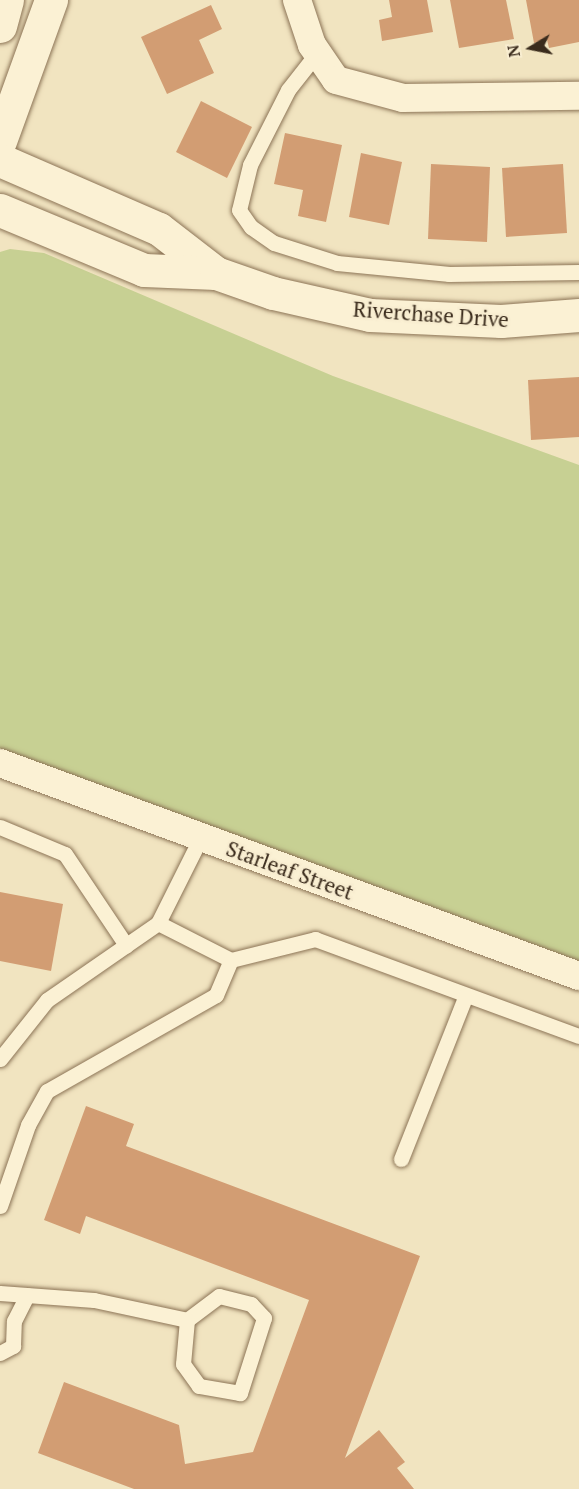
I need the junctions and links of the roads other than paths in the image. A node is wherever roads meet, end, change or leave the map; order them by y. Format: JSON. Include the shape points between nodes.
{"nodes":[{"id":1,"x":7,"y":0,"type":"edge"},
{"id":2,"x":51,"y":0,"type":"edge"},
{"id":3,"x":297,"y":0,"type":"edge"},
{"id":4,"x":0,"y":26,"type":"edge"},
{"id":5,"x":317,"y":53,"type":"junction"},
{"id":6,"x":579,"y":96,"type":"edge"},
{"id":7,"x":0,"y":141,"type":"edge"},
{"id":8,"x":0,"y":160,"type":"edge"},
{"id":9,"x":0,"y":210,"type":"edge"},
{"id":10,"x":579,"y":272,"type":"edge"},
{"id":11,"x":216,"y":273,"type":"junction"},
{"id":12,"x":579,"y":315,"type":"edge"},
{"id":13,"x":0,"y":763,"type":"edge"},
{"id":14,"x":0,"y":827,"type":"edge"},
{"id":15,"x":201,"y":837,"type":"junction"},
{"id":16,"x":158,"y":923,"type":"junction"},
{"id":17,"x":126,"y":945,"type":"junction"},
{"id":18,"x":231,"y":960,"type":"junction"},
{"id":19,"x":579,"y":976,"type":"edge"},
{"id":20,"x":466,"y":995,"type":"junction"},
{"id":21,"x":579,"y":1036,"type":"edge"},
{"id":22,"x":0,"y":1059,"type":"edge"},
{"id":23,"x":401,"y":1159,"type":"dead end"},
{"id":24,"x":0,"y":1206,"type":"edge"},
{"id":25,"x":0,"y":1293,"type":"edge"},
{"id":26,"x":27,"y":1295,"type":"junction"},
{"id":27,"x":187,"y":1320,"type":"junction"},
{"id":28,"x":0,"y":1353,"type":"edge"}],
"edges":[{"from":1,"to":4,"type":"street"},
{"from":2,"to":7,"type":"street"},
{"from":3,"to":5,"type":"street"},
{"from":5,"to":6,"type":"street","via":[[336,80],[404,98]]},
{"from":5,"to":10,"type":"lane","via":[[288,90],[250,165],[239,210],[251,227],[274,243],[337,263],[449,274]]},
{"from":8,"to":11,"type":"street","name":"Riverchase Drive","via":[[159,229]]},
{"from":9,"to":11,"type":"street","name":"Riverchase Drive","via":[[144,270]]},
{"from":11,"to":12,"type":"street","name":"Riverchase Drive","via":[[273,293],[370,315],[501,321]]},
{"from":13,"to":15,"type":"street","name":"Starleaf Street"},
{"from":14,"to":17,"type":"lane","via":[[64,854]]},
{"from":15,"to":16,"type":"lane"},
{"from":15,"to":19,"type":"street","name":"Starleaf Street"},
{"from":16,"to":17,"type":"lane"},
{"from":16,"to":18,"type":"lane"},
{"from":17,"to":22,"type":"lane","via":[[47,1000]]},
{"from":18,"to":20,"type":"lane","via":[[315,939]]},
{"from":18,"to":24,"type":"lane","via":[[216,995],[47,1091],[28,1125]]},
{"from":20,"to":21,"type":"lane"},
{"from":20,"to":23,"type":"lane"},
{"from":25,"to":26,"type":"lane"},
{"from":26,"to":27,"type":"lane","via":[[94,1300]]},
{"from":26,"to":28,"type":"lane","via":[[14,1321],[13,1346]]},
{"from":27,"to":27,"type":"lane","via":[[219,1296],[251,1304],[264,1318],[240,1393],[200,1386],[183,1364]]}]}
